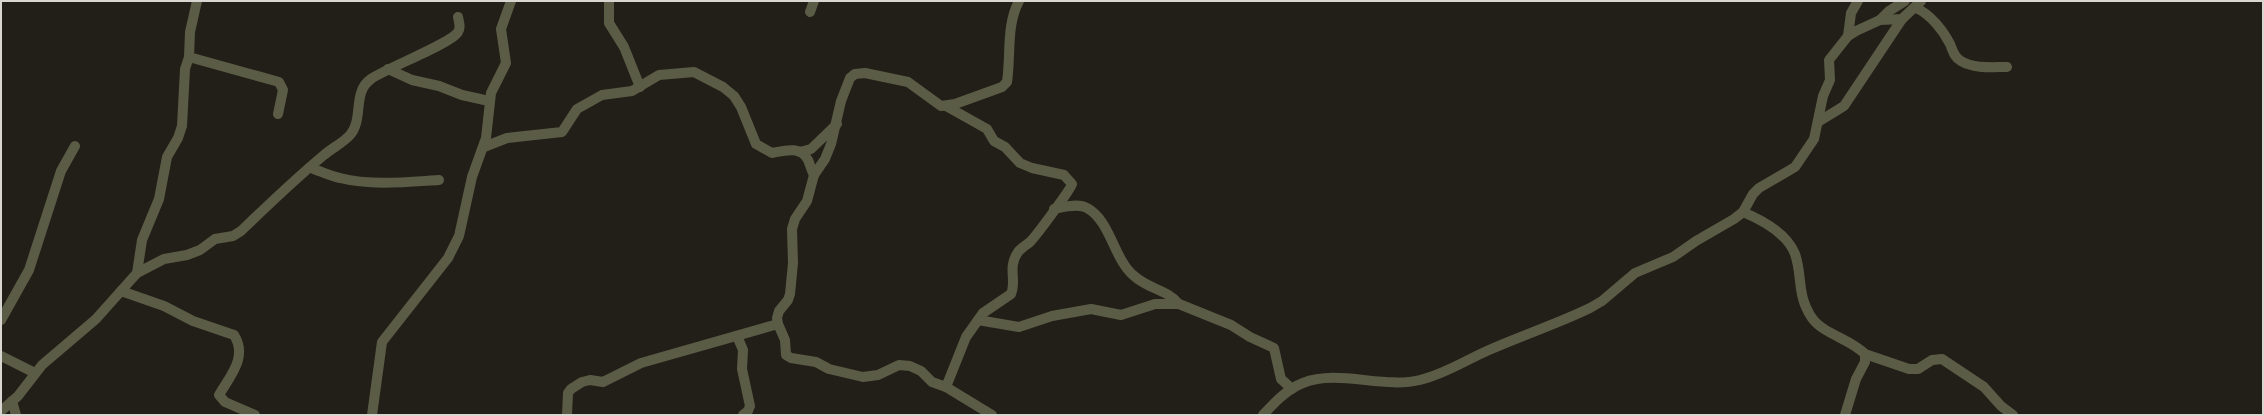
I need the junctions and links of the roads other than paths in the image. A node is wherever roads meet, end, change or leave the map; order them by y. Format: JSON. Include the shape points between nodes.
{"nodes":[{"id":1,"x":197,"y":1,"type":"edge"},
{"id":2,"x":511,"y":1,"type":"edge"},
{"id":3,"x":609,"y":1,"type":"edge"},
{"id":4,"x":814,"y":1,"type":"edge"},
{"id":5,"x":1018,"y":1,"type":"edge"},
{"id":6,"x":1858,"y":1,"type":"edge"},
{"id":7,"x":1905,"y":1,"type":"edge"},
{"id":8,"x":1918,"y":5,"type":"edge"},
{"id":9,"x":810,"y":12,"type":"dead end"},
{"id":10,"x":458,"y":17,"type":"dead end"},
{"id":11,"x":1902,"y":19,"type":"junction"},
{"id":12,"x":1880,"y":20,"type":"junction"},
{"id":13,"x":1848,"y":36,"type":"junction"},
{"id":14,"x":189,"y":57,"type":"junction"},
{"id":15,"x":2008,"y":67,"type":"dead end"},
{"id":16,"x":388,"y":69,"type":"junction"},
{"id":17,"x":640,"y":87,"type":"junction"},
{"id":18,"x":489,"y":101,"type":"junction"},
{"id":19,"x":946,"y":106,"type":"junction"},
{"id":20,"x":278,"y":114,"type":"dead end"},
{"id":21,"x":1818,"y":122,"type":"junction"},
{"id":22,"x":837,"y":124,"type":"junction"},
{"id":23,"x":75,"y":146,"type":"dead end"},
{"id":24,"x":484,"y":147,"type":"junction"},
{"id":25,"x":800,"y":152,"type":"junction"},
{"id":26,"x":310,"y":168,"type":"junction"},
{"id":27,"x":814,"y":175,"type":"junction"},
{"id":28,"x":439,"y":180,"type":"dead end"},
{"id":29,"x":1054,"y":209,"type":"junction"},
{"id":30,"x":1744,"y":212,"type":"junction"},
{"id":31,"x":137,"y":273,"type":"junction"},
{"id":32,"x":121,"y":291,"type":"junction"},
{"id":33,"x":1179,"y":304,"type":"junction"},
{"id":34,"x":1,"y":320,"type":"edge"},
{"id":35,"x":978,"y":320,"type":"junction"},
{"id":36,"x":778,"y":324,"type":"junction"},
{"id":37,"x":737,"y":336,"type":"junction"},
{"id":38,"x":1865,"y":354,"type":"junction"},
{"id":39,"x":1,"y":356,"type":"edge"},
{"id":40,"x":35,"y":373,"type":"junction"},
{"id":41,"x":946,"y":387,"type":"junction"},
{"id":42,"x":1292,"y":389,"type":"junction"},
{"id":43,"x":12,"y":401,"type":"junction"},
{"id":44,"x":1,"y":411,"type":"edge"},
{"id":45,"x":16,"y":415,"type":"edge"},
{"id":46,"x":255,"y":415,"type":"edge"},
{"id":47,"x":372,"y":415,"type":"edge"},
{"id":48,"x":567,"y":415,"type":"edge"},
{"id":49,"x":743,"y":415,"type":"edge"},
{"id":50,"x":992,"y":415,"type":"edge"},
{"id":51,"x":1263,"y":415,"type":"edge"},
{"id":52,"x":1845,"y":415,"type":"edge"},
{"id":53,"x":2013,"y":415,"type":"edge"}],
"edges":[{"from":1,"to":14,"type":"street","via":[[190,32]]},
{"from":2,"to":18,"type":"street","via":[[501,29],[506,63],[494,84]]},
{"from":3,"to":17,"type":"street","via":[[609,22],[624,47]]},
{"from":4,"to":9,"type":"street"},
{"from":5,"to":19,"type":"street","via":[[1005,85]]},
{"from":6,"to":13,"type":"street","via":[[1851,12]]},
{"from":7,"to":12,"type":"street"},
{"from":8,"to":11,"type":"street"},
{"from":8,"to":15,"type":"street","via":[[1944,33],[1953,53],[1962,62],[1970,66]]},
{"from":10,"to":16,"type":"street","via":[[460,27],[457,34]]},
{"from":11,"to":12,"type":"street"},
{"from":11,"to":21,"type":"street","via":[[1844,106]]},
{"from":12,"to":13,"type":"street"},
{"from":13,"to":21,"type":"street","via":[[1829,60],[1830,80],[1823,96]]},
{"from":14,"to":20,"type":"street","via":[[279,82],[283,90]]},
{"from":14,"to":31,"type":"street","via":[[185,69],[180,132],[167,157],[159,199],[142,240]]},
{"from":16,"to":18,"type":"street","via":[[412,80]]},
{"from":16,"to":26,"type":"street","via":[[371,79],[363,89],[356,123],[350,134]]},
{"from":17,"to":24,"type":"street","via":[[632,91],[602,95],[584,104],[577,109],[562,132],[507,138]]},
{"from":17,"to":25,"type":"street","via":[[659,75],[694,72],[701,74],[734,96],[756,144],[772,153],[792,149]]},
{"from":18,"to":24,"type":"street"},
{"from":19,"to":22,"type":"street","via":[[935,103],[908,82],[858,73],[850,78],[846,86]]},
{"from":19,"to":29,"type":"street","via":[[987,129],[994,141],[1005,147],[1026,166],[1067,177],[1072,184],[1071,188]]},
{"from":21,"to":30,"type":"street","via":[[1814,139],[1802,159],[1785,175],[1759,188]]},
{"from":22,"to":25,"type":"street","via":[[811,149]]},
{"from":22,"to":27,"type":"street","via":[[825,159]]},
{"from":23,"to":34,"type":"street","via":[[61,171],[29,270]]},
{"from":24,"to":47,"type":"street","via":[[472,177],[455,248],[382,342]]},
{"from":25,"to":27,"type":"street","via":[[808,160]]},
{"from":26,"to":28,"type":"street","via":[[354,180],[407,183]]},
{"from":26,"to":31,"type":"street","via":[[238,234],[215,239],[200,250],[164,259]]},
{"from":27,"to":36,"type":"street","via":[[807,201],[795,219],[792,229],[793,263],[790,294],[779,311]]},
{"from":29,"to":33,"type":"street","via":[[1075,206],[1087,208],[1107,231],[1125,267],[1149,288],[1166,292]]},
{"from":29,"to":35,"type":"street","via":[[1012,262],[1011,294],[983,313]]},
{"from":30,"to":38,"type":"street","via":[[1770,225],[1795,253],[1800,291],[1817,324]]},
{"from":30,"to":42,"type":"street","via":[[1673,257],[1635,273],[1590,308],[1489,350],[1444,372],[1420,380],[1398,383],[1328,379],[1310,381]]},
{"from":31,"to":32,"type":"street"},
{"from":32,"to":40,"type":"street","via":[[96,319]]},
{"from":32,"to":46,"type":"street","via":[[164,306],[193,322],[234,335],[240,348],[239,358],[236,369],[219,395],[225,402]]},
{"from":33,"to":35,"type":"street","via":[[1155,304],[1121,315],[1091,309],[1052,316],[1019,327]]},
{"from":33,"to":42,"type":"street","via":[[1231,325],[1250,338],[1274,348],[1281,379]]},
{"from":35,"to":41,"type":"street","via":[[966,336]]},
{"from":36,"to":37,"type":"street"},
{"from":36,"to":41,"type":"street","via":[[785,340],[786,355],[791,358],[816,362],[829,369],[863,377],[878,375],[899,365],[910,366],[932,382]]},
{"from":37,"to":48,"type":"street","via":[[641,363],[603,382],[582,382],[568,393]]},
{"from":37,"to":49,"type":"street","via":[[743,350],[742,369],[750,406]]},
{"from":38,"to":52,"type":"street","via":[[1865,362],[1856,379]]},
{"from":38,"to":53,"type":"street","via":[[1909,369],[1918,369],[1932,360],[1942,359],[1984,386],[2001,406]]},
{"from":39,"to":40,"type":"street"},
{"from":40,"to":43,"type":"street"},
{"from":41,"to":50,"type":"street"},
{"from":42,"to":51,"type":"street"},
{"from":43,"to":44,"type":"street"},
{"from":43,"to":45,"type":"street"}]}
